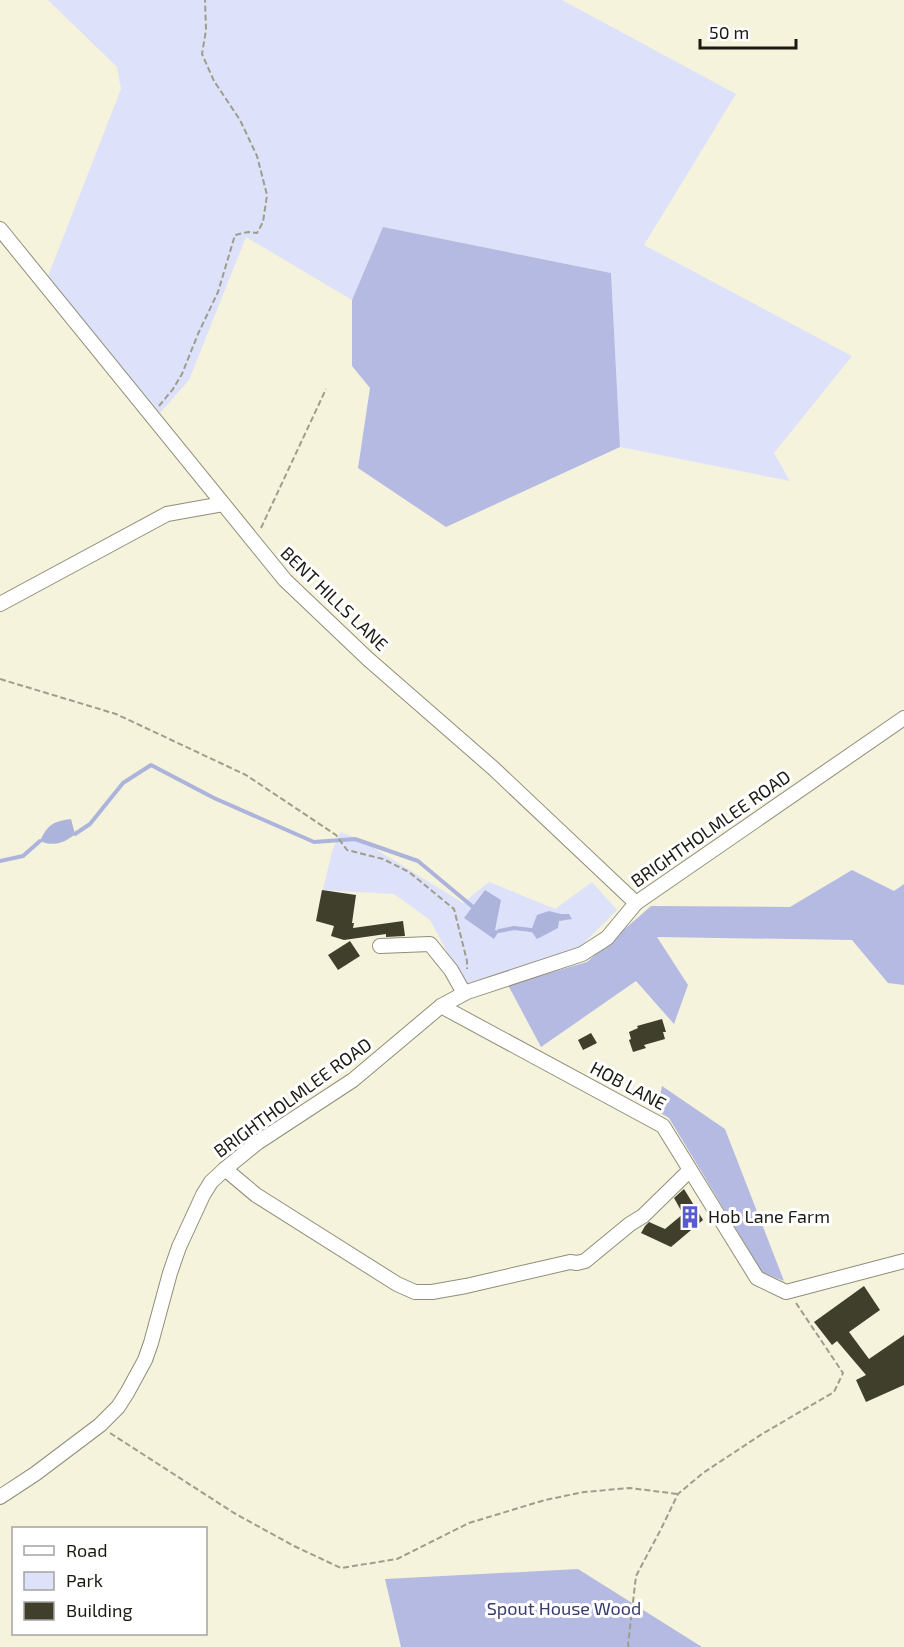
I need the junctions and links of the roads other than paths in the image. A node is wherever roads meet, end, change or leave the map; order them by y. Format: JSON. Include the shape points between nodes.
{"nodes":[{"id":1,"x":0,"y":229,"type":"edge"},
{"id":2,"x":223,"y":504,"type":"junction"},
{"id":3,"x":0,"y":604,"type":"edge"},
{"id":4,"x":904,"y":717,"type":"edge"},
{"id":5,"x":636,"y":903,"type":"junction"},
{"id":6,"x":380,"y":946,"type":"dead end"},
{"id":7,"x":464,"y":993,"type":"junction"},
{"id":8,"x":441,"y":1006,"type":"junction"},
{"id":9,"x":225,"y":1169,"type":"junction"},
{"id":10,"x":690,"y":1170,"type":"junction"},
{"id":11,"x":904,"y":1261,"type":"edge"},
{"id":12,"x":0,"y":1497,"type":"edge"}],
"edges":[{"from":1,"to":2,"type":"street","name":"BENT HILLS LANE"},
{"from":2,"to":3,"type":"street","via":[[167,514]]},
{"from":2,"to":5,"type":"street","name":"BENT HILLS LANE","via":[[285,580]]},
{"from":4,"to":5,"type":"street","name":"BRIGHTHOLMLEE ROAD"},
{"from":5,"to":7,"type":"street","name":"BRIGHTHOLMLEE ROAD","via":[[607,938],[582,954]]},
{"from":6,"to":7,"type":"street","via":[[430,944]]},
{"from":7,"to":8,"type":"street","name":"BRIGHTHOLMLEE ROAD"},
{"from":8,"to":9,"type":"street","name":"BRIGHTHOLMLEE ROAD","via":[[353,1080],[257,1143]]},
{"from":8,"to":10,"type":"street","name":"HOB LANE","via":[[663,1126]]},
{"from":9,"to":10,"type":"street","via":[[256,1195],[415,1292],[466,1286],[585,1261],[643,1216]]},
{"from":9,"to":12,"type":"street","name":"BRIGHTHOLMLEE ROAD","via":[[203,1195],[179,1247],[145,1360],[118,1407],[100,1425]]},
{"from":10,"to":11,"type":"street","name":"HOB LANE","via":[[757,1278],[786,1292]]}]}
